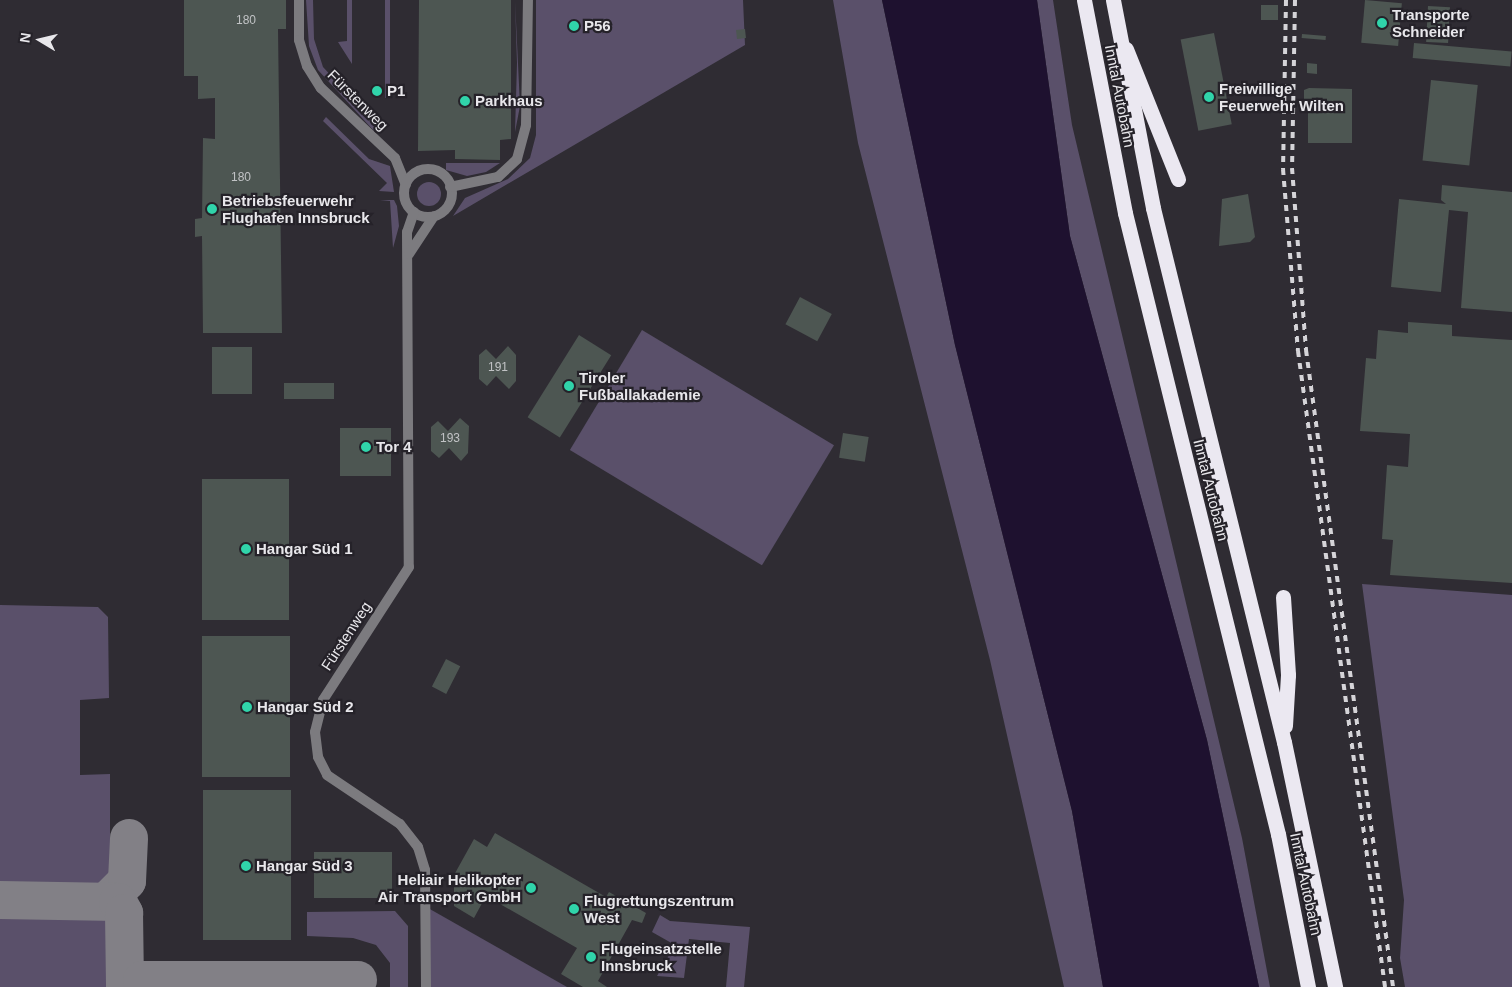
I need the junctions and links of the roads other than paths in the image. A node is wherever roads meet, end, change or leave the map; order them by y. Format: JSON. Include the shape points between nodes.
{"nodes":[{"id":1,"x":299,"y":0,"type":"edge"},
{"id":2,"x":528,"y":0,"type":"edge"},
{"id":3,"x":1084,"y":0,"type":"edge"},
{"id":4,"x":1113,"y":0,"type":"edge"},
{"id":5,"x":1118,"y":35,"type":"junction"},
{"id":6,"x":1178,"y":179,"type":"dead end"},
{"id":7,"x":406,"y":185,"type":"junction"},
{"id":8,"x":450,"y":187,"type":"junction"},
{"id":9,"x":414,"y":212,"type":"junction"},
{"id":10,"x":434,"y":216,"type":"junction"},
{"id":11,"x":409,"y":255,"type":"junction"},
{"id":12,"x":1283,"y":597,"type":"dead end"},
{"id":13,"x":1284,"y":742,"type":"junction"},
{"id":14,"x":426,"y":987,"type":"edge"},
{"id":15,"x":1308,"y":987,"type":"edge"},
{"id":16,"x":1335,"y":987,"type":"edge"}],
"edges":[{"from":1,"to":7,"type":"street","name":"Fürstenweg","via":[[299,40],[308,66],[321,88],[395,158]]},
{"from":2,"to":8,"type":"street","via":[[526,124],[517,159],[498,177]]},
{"from":3,"to":15,"type":"highway","name":"Inntal Autobahn","via":[[1125,213],[1278,834]]},
{"from":4,"to":5,"type":"highway","name":"Inntal Autobahn"},
{"from":5,"to":6,"type":"highway","via":[[1136,69]]},
{"from":5,"to":13,"type":"highway","name":"Inntal Autobahn","via":[[1157,228]]},
{"from":7,"to":8,"type":"street","via":[[414,174],[428,170],[442,174]]},
{"from":7,"to":9,"type":"street","via":[[405,201]]},
{"from":8,"to":10,"type":"street","via":[[446,208]]},
{"from":9,"to":10,"type":"street"},
{"from":9,"to":11,"type":"street","name":"Fürstenweg","via":[[407,232]]},
{"from":10,"to":11,"type":"street"},
{"from":11,"to":14,"type":"street","name":"Fürstenweg","via":[[409,568],[323,700],[315,732],[318,757],[327,775],[405,828],[418,847],[425,870]]},
{"from":12,"to":13,"type":"highway","via":[[1288,675]]},
{"from":13,"to":16,"type":"highway","name":"Inntal Autobahn"}]}
